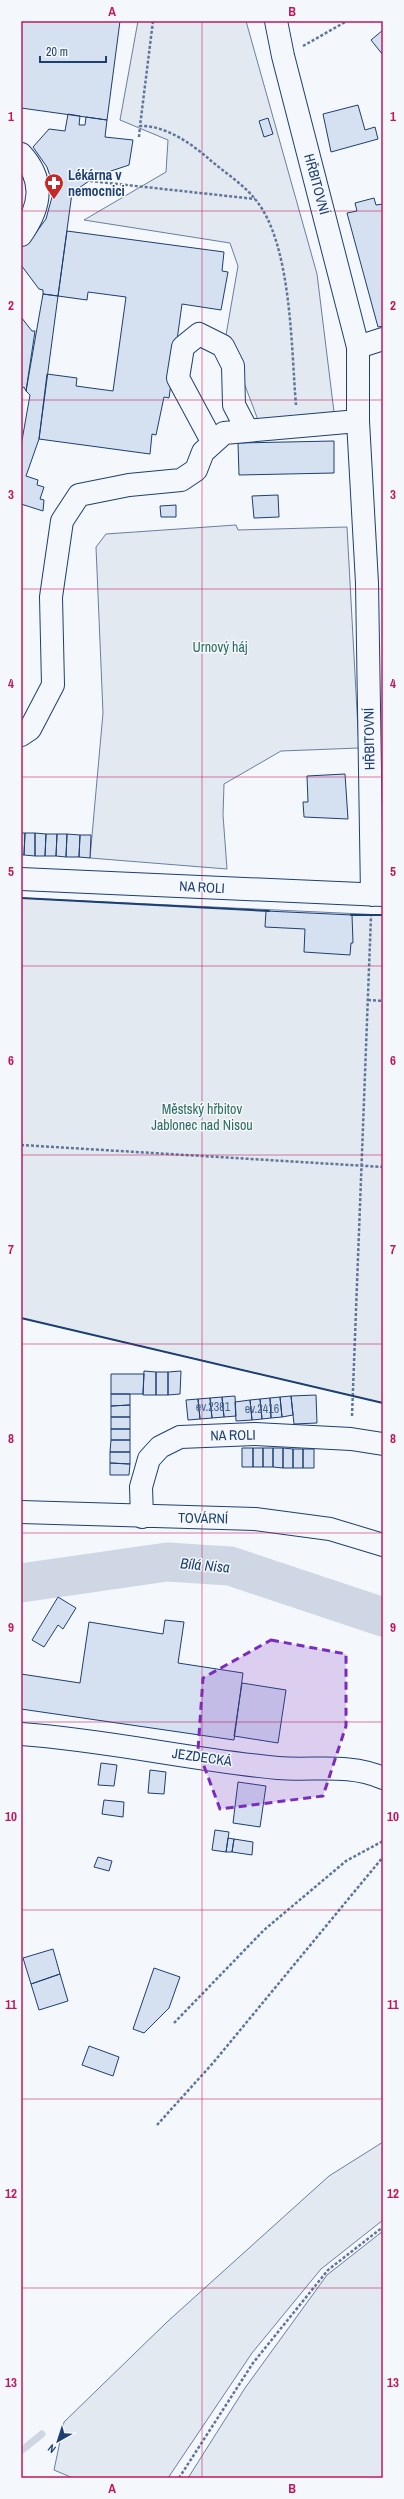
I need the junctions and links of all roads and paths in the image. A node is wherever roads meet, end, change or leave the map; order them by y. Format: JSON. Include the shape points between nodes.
{"nodes":[{"id":1,"x":153,"y":21,"type":"edge"},
{"id":2,"x":276,"y":21,"type":"edge"},
{"id":3,"x":347,"y":21,"type":"edge"},
{"id":4,"x":283,"y":56,"type":"junction"},
{"id":5,"x":140,"y":126,"type":"junction"},
{"id":6,"x":139,"y":137,"type":"dead end"},
{"id":7,"x":21,"y":154,"type":"edge"},
{"id":8,"x":90,"y":181,"type":"dead end"},
{"id":9,"x":256,"y":199,"type":"junction"},
{"id":10,"x":21,"y":235,"type":"edge"},
{"id":11,"x":383,"y":339,"type":"edge"},
{"id":12,"x":358,"y":347,"type":"junction"},
{"id":13,"x":358,"y":421,"type":"junction"},
{"id":14,"x":298,"y":426,"type":"junction"},
{"id":15,"x":246,"y":430,"type":"junction"},
{"id":16,"x":213,"y":443,"type":"junction"},
{"id":17,"x":375,"y":582,"type":"edge"},
{"id":18,"x":21,"y":735,"type":"edge"},
{"id":19,"x":21,"y":879,"type":"edge"},
{"id":20,"x":378,"y":895,"type":"edge"},
{"id":21,"x":368,"y":1000,"type":"junction"},
{"id":22,"x":383,"y":1001,"type":"edge"},
{"id":23,"x":21,"y":1145,"type":"edge"},
{"id":24,"x":362,"y":1166,"type":"junction"},
{"id":25,"x":383,"y":1167,"type":"edge"},
{"id":26,"x":351,"y":1439,"type":"junction"},
{"id":27,"x":383,"y":1444,"type":"edge"},
{"id":28,"x":21,"y":1512,"type":"edge"},
{"id":29,"x":142,"y":1517,"type":"junction"},
{"id":30,"x":383,"y":1545,"type":"edge"},
{"id":31,"x":21,"y":1734,"type":"edge"},
{"id":32,"x":383,"y":1778,"type":"edge"},
{"id":33,"x":383,"y":1841,"type":"edge"},
{"id":34,"x":383,"y":1857,"type":"edge"},
{"id":35,"x":174,"y":2023,"type":"dead end"},
{"id":36,"x":157,"y":2125,"type":"dead end"},
{"id":37,"x":383,"y":2227,"type":"edge"},
{"id":38,"x":179,"y":2478,"type":"edge"}],
"edges":[{"from":1,"to":5,"type":"path"},
{"from":2,"to":4,"type":"street","name":"HŘBITOVNÍ"},
{"from":3,"to":4,"type":"path"},
{"from":4,"to":12,"type":"street","name":"HŘBITOVNÍ"},
{"from":5,"to":6,"type":"path"},
{"from":5,"to":9,"type":"path","via":[[154,125],[196,148]]},
{"from":7,"to":10,"type":"street","via":[[33,167],[38,185],[36,204]]},
{"from":8,"to":9,"type":"path"},
{"from":9,"to":14,"type":"path","via":[[277,238],[286,289]]},
{"from":11,"to":12,"type":"street"},
{"from":12,"to":13,"type":"street","name":"HŘBITOVNÍ"},
{"from":13,"to":14,"type":"street"},
{"from":13,"to":17,"type":"street","name":"HŘBITOVNÍ"},
{"from":14,"to":15,"type":"street"},
{"from":15,"to":16,"type":"street","via":[[224,432]]},
{"from":15,"to":16,"type":"street","via":[[234,405],[233,366],[223,346],[199,334],[183,347],[178,378]]},
{"from":16,"to":18,"type":"street","via":[[203,452],[196,470],[181,480],[128,485],[79,495],[62,522],[51,597],[53,685],[30,729]]},
{"from":17,"to":20,"type":"street","name":"HŘBITOVNÍ"},
{"from":19,"to":20,"type":"street","name":"NA ROLI"},
{"from":20,"to":21,"type":"path"},
{"from":21,"to":22,"type":"path"},
{"from":21,"to":24,"type":"path"},
{"from":23,"to":24,"type":"path"},
{"from":24,"to":25,"type":"path"},
{"from":24,"to":26,"type":"path"},
{"from":26,"to":27,"type":"street","name":"NA ROLI"},
{"from":26,"to":29,"type":"street","name":"NA ROLI","via":[[255,1434],[180,1436],[160,1447],[149,1459],[141,1487]]},
{"from":28,"to":29,"type":"street","name":"TOVÁRNÍ"},
{"from":29,"to":30,"type":"street","name":"TOVÁRNÍ","via":[[255,1519],[330,1529]]},
{"from":31,"to":32,"type":"street","name":"JEZDECKÁ","via":[[65,1737],[279,1768],[327,1768],[370,1772]]},
{"from":33,"to":35,"type":"path","via":[[346,1861],[264,1930]]},
{"from":34,"to":36,"type":"path","via":[[213,2063]]},
{"from":37,"to":38,"type":"path","via":[[328,2270],[253,2363]]}]}
